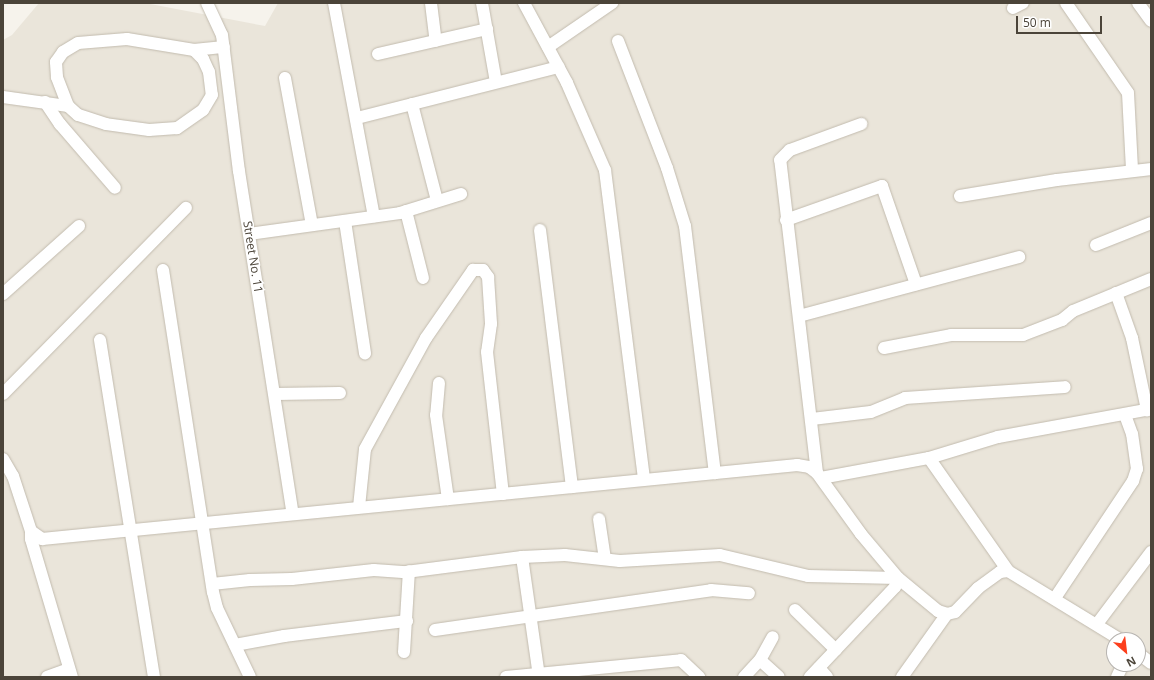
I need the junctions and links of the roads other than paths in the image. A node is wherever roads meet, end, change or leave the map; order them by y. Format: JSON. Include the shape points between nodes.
{"nodes":[{"id":1,"x":207,"y":3,"type":"edge"},
{"id":2,"x":334,"y":3,"type":"edge"},
{"id":3,"x":431,"y":3,"type":"edge"},
{"id":4,"x":482,"y":3,"type":"edge"},
{"id":5,"x":524,"y":3,"type":"edge"},
{"id":6,"x":612,"y":3,"type":"edge"},
{"id":7,"x":1066,"y":3,"type":"edge"},
{"id":8,"x":1138,"y":3,"type":"edge"},
{"id":9,"x":1151,"y":21,"type":"edge"},
{"id":10,"x":487,"y":29,"type":"junction"},
{"id":11,"x":436,"y":41,"type":"junction"},
{"id":12,"x":618,"y":41,"type":"dead end"},
{"id":13,"x":224,"y":46,"type":"junction"},
{"id":14,"x":548,"y":47,"type":"junction"},
{"id":15,"x":194,"y":50,"type":"junction"},
{"id":16,"x":378,"y":54,"type":"dead end"},
{"id":17,"x":559,"y":67,"type":"junction"},
{"id":18,"x":285,"y":78,"type":"dead end"},
{"id":19,"x":496,"y":82,"type":"junction"},
{"id":20,"x":3,"y":97,"type":"edge"},
{"id":21,"x":45,"y":102,"type":"junction"},
{"id":22,"x":412,"y":104,"type":"junction"},
{"id":23,"x":68,"y":106,"type":"junction"},
{"id":24,"x":357,"y":118,"type":"junction"},
{"id":25,"x":861,"y":124,"type":"dead end"},
{"id":26,"x":1151,"y":169,"type":"edge"},
{"id":27,"x":1132,"y":170,"type":"junction"},
{"id":28,"x":115,"y":188,"type":"dead end"},
{"id":29,"x":460,"y":194,"type":"dead end"},
{"id":30,"x":960,"y":196,"type":"dead end"},
{"id":31,"x":437,"y":201,"type":"junction"},
{"id":32,"x":186,"y":208,"type":"dead end"},
{"id":33,"x":406,"y":210,"type":"junction"},
{"id":34,"x":374,"y":216,"type":"junction"},
{"id":35,"x":786,"y":220,"type":"junction"},
{"id":36,"x":345,"y":221,"type":"junction"},
{"id":37,"x":1151,"y":223,"type":"edge"},
{"id":38,"x":312,"y":225,"type":"junction"},
{"id":39,"x":79,"y":226,"type":"dead end"},
{"id":40,"x":540,"y":230,"type":"dead end"},
{"id":41,"x":249,"y":234,"type":"junction"},
{"id":42,"x":1096,"y":245,"type":"dead end"},
{"id":43,"x":1019,"y":256,"type":"dead end"},
{"id":44,"x":163,"y":270,"type":"dead end"},
{"id":45,"x":423,"y":278,"type":"dead end"},
{"id":46,"x":1151,"y":279,"type":"edge"},
{"id":47,"x":916,"y":284,"type":"junction"},
{"id":48,"x":3,"y":294,"type":"edge"},
{"id":49,"x":1116,"y":294,"type":"junction"},
{"id":50,"x":799,"y":316,"type":"junction"},
{"id":51,"x":100,"y":340,"type":"dead end"},
{"id":52,"x":884,"y":348,"type":"dead end"},
{"id":53,"x":365,"y":354,"type":"dead end"},
{"id":54,"x":439,"y":383,"type":"dead end"},
{"id":55,"x":1065,"y":387,"type":"dead end"},
{"id":56,"x":340,"y":393,"type":"dead end"},
{"id":57,"x":3,"y":394,"type":"edge"},
{"id":58,"x":275,"y":394,"type":"junction"},
{"id":59,"x":1149,"y":409,"type":"edge"},
{"id":60,"x":1125,"y":415,"type":"junction"},
{"id":61,"x":812,"y":419,"type":"junction"},
{"id":62,"x":929,"y":458,"type":"junction"},
{"id":63,"x":3,"y":459,"type":"edge"},
{"id":64,"x":715,"y":473,"type":"junction"},
{"id":65,"x":819,"y":476,"type":"junction"},
{"id":66,"x":644,"y":480,"type":"junction"},
{"id":67,"x":572,"y":487,"type":"junction"},
{"id":68,"x":503,"y":494,"type":"junction"},
{"id":69,"x":448,"y":499,"type":"junction"},
{"id":70,"x":359,"y":508,"type":"junction"},
{"id":71,"x":293,"y":514,"type":"junction"},
{"id":72,"x":599,"y":519,"type":"dead end"},
{"id":73,"x":202,"y":522,"type":"junction"},
{"id":74,"x":31,"y":530,"type":"junction"},
{"id":75,"x":129,"y":530,"type":"junction"},
{"id":76,"x":1151,"y":552,"type":"edge"},
{"id":77,"x":522,"y":556,"type":"junction"},
{"id":78,"x":605,"y":559,"type":"junction"},
{"id":79,"x":409,"y":571,"type":"junction"},
{"id":80,"x":1008,"y":571,"type":"junction"},
{"id":81,"x":898,"y":578,"type":"junction"},
{"id":82,"x":212,"y":584,"type":"junction"},
{"id":83,"x":749,"y":593,"type":"dead end"},
{"id":84,"x":1055,"y":598,"type":"junction"},
{"id":85,"x":795,"y":610,"type":"dead end"},
{"id":86,"x":947,"y":614,"type":"junction"},
{"id":87,"x":530,"y":615,"type":"junction"},
{"id":88,"x":407,"y":621,"type":"junction"},
{"id":89,"x":1097,"y":624,"type":"junction"},
{"id":90,"x":435,"y":630,"type":"dead end"},
{"id":91,"x":1109,"y":632,"type":"edge"},
{"id":92,"x":773,"y":637,"type":"dead end"},
{"id":93,"x":235,"y":645,"type":"junction"},
{"id":94,"x":836,"y":650,"type":"junction"},
{"id":95,"x":404,"y":652,"type":"dead end"},
{"id":96,"x":760,"y":660,"type":"junction"},
{"id":97,"x":615,"y":666,"type":"junction"},
{"id":98,"x":70,"y":673,"type":"edge"},
{"id":99,"x":818,"y":674,"type":"edge"},
{"id":100,"x":539,"y":675,"type":"edge"},
{"id":101,"x":46,"y":677,"type":"edge"},
{"id":102,"x":154,"y":677,"type":"edge"},
{"id":103,"x":250,"y":677,"type":"edge"},
{"id":104,"x":506,"y":677,"type":"edge"},
{"id":105,"x":625,"y":677,"type":"edge"},
{"id":106,"x":699,"y":677,"type":"edge"},
{"id":107,"x":744,"y":677,"type":"edge"},
{"id":108,"x":779,"y":677,"type":"edge"},
{"id":109,"x":902,"y":677,"type":"edge"}],
"edges":[{"from":1,"to":13,"type":"street","name":"Street No. 11","via":[[219,26]]},
{"from":2,"to":24,"type":"street"},
{"from":3,"to":11,"type":"street"},
{"from":4,"to":10,"type":"street"},
{"from":5,"to":14,"type":"street"},
{"from":6,"to":14,"type":"street"},
{"from":7,"to":27,"type":"street","via":[[1128,93]]},
{"from":8,"to":9,"type":"street"},
{"from":10,"to":11,"type":"street"},
{"from":10,"to":19,"type":"street"},
{"from":11,"to":16,"type":"street"},
{"from":12,"to":64,"type":"street","via":[[667,168],[685,226]]},
{"from":13,"to":15,"type":"street"},
{"from":13,"to":41,"type":"street","name":"Street No. 11"},
{"from":14,"to":17,"type":"street"},
{"from":15,"to":23,"type":"street","via":[[127,39],[78,43],[63,52],[56,62],[57,77]]},
{"from":15,"to":23,"type":"street","via":[[203,59],[212,95],[203,110],[177,128],[149,130],[106,124],[78,115]]},
{"from":17,"to":19,"type":"street"},
{"from":17,"to":66,"type":"street","via":[[605,170]]},
{"from":18,"to":38,"type":"street"},
{"from":19,"to":22,"type":"street"},
{"from":20,"to":21,"type":"street"},
{"from":21,"to":23,"type":"street"},
{"from":21,"to":28,"type":"street","via":[[60,124]]},
{"from":22,"to":24,"type":"street"},
{"from":22,"to":31,"type":"street"},
{"from":24,"to":34,"type":"street"},
{"from":25,"to":35,"type":"street","via":[[808,142],[783,155],[779,166]]},
{"from":26,"to":27,"type":"street"},
{"from":27,"to":30,"type":"street"},
{"from":29,"to":31,"type":"street"},
{"from":31,"to":33,"type":"street"},
{"from":32,"to":57,"type":"street"},
{"from":33,"to":34,"type":"street"},
{"from":33,"to":45,"type":"street"},
{"from":34,"to":36,"type":"street"},
{"from":35,"to":47,"type":"street","via":[[882,186]]},
{"from":35,"to":50,"type":"street"},
{"from":36,"to":38,"type":"street"},
{"from":36,"to":53,"type":"street"},
{"from":37,"to":42,"type":"street"},
{"from":38,"to":41,"type":"street"},
{"from":39,"to":48,"type":"street"},
{"from":40,"to":67,"type":"street"},
{"from":41,"to":58,"type":"street","name":"Street No. 11"},
{"from":43,"to":47,"type":"street"},
{"from":44,"to":73,"type":"street"},
{"from":46,"to":49,"type":"street"},
{"from":47,"to":50,"type":"street"},
{"from":49,"to":52,"type":"street","via":[[1073,311],[1062,320],[1023,335],[951,335]]},
{"from":49,"to":59,"type":"street","via":[[1132,338]]},
{"from":50,"to":61,"type":"street"},
{"from":51,"to":75,"type":"street"},
{"from":54,"to":69,"type":"street","via":[[436,415]]},
{"from":55,"to":61,"type":"street","via":[[905,398],[871,412]]},
{"from":56,"to":58,"type":"street"},
{"from":58,"to":71,"type":"street","name":"Street No. 11"},
{"from":59,"to":60,"type":"street"},
{"from":60,"to":62,"type":"street","via":[[998,436]]},
{"from":60,"to":84,"type":"street","via":[[1132,434],[1137,469],[1133,480]]},
{"from":61,"to":65,"type":"street"},
{"from":62,"to":65,"type":"street"},
{"from":62,"to":80,"type":"street"},
{"from":63,"to":74,"type":"street","via":[[13,476]]},
{"from":64,"to":65,"type":"street","via":[[797,465],[809,467]]},
{"from":64,"to":66,"type":"street"},
{"from":65,"to":81,"type":"street","via":[[861,534]]},
{"from":66,"to":67,"type":"street"},
{"from":67,"to":68,"type":"street"},
{"from":68,"to":69,"type":"street"},
{"from":68,"to":70,"type":"street","via":[[487,352],[492,324],[488,277],[484,270],[473,270],[426,338],[365,449]]},
{"from":69,"to":70,"type":"street"},
{"from":70,"to":71,"type":"street"},
{"from":71,"to":73,"type":"street"},
{"from":72,"to":78,"type":"street"},
{"from":73,"to":75,"type":"street"},
{"from":73,"to":82,"type":"street"},
{"from":74,"to":75,"type":"street","via":[[42,539]]},
{"from":74,"to":98,"type":"street","via":[[31,539]]},
{"from":75,"to":102,"type":"street"},
{"from":76,"to":89,"type":"street"},
{"from":77,"to":78,"type":"street","via":[[565,555]]},
{"from":77,"to":79,"type":"street"},
{"from":77,"to":87,"type":"street"},
{"from":78,"to":81,"type":"street","via":[[620,561],[720,555],[808,576]]},
{"from":79,"to":82,"type":"street","via":[[374,570]]},
{"from":79,"to":88,"type":"street"},
{"from":80,"to":84,"type":"street"},
{"from":80,"to":86,"type":"street","via":[[1000,572],[978,588],[955,612]]},
{"from":81,"to":86,"type":"street","via":[[938,611]]},
{"from":81,"to":94,"type":"street","via":[[895,587]]},
{"from":82,"to":93,"type":"street","via":[[217,608]]},
{"from":83,"to":87,"type":"street","via":[[711,590]]},
{"from":84,"to":89,"type":"street"},
{"from":85,"to":94,"type":"street"},
{"from":86,"to":109,"type":"street"},
{"from":87,"to":90,"type":"street"},
{"from":87,"to":100,"type":"street"},
{"from":88,"to":93,"type":"street","via":[[284,636]]},
{"from":88,"to":95,"type":"street"},
{"from":89,"to":91,"type":"street"},
{"from":92,"to":96,"type":"street"},
{"from":93,"to":103,"type":"street"},
{"from":94,"to":99,"type":"street"},
{"from":96,"to":107,"type":"street"},
{"from":96,"to":108,"type":"street"},
{"from":97,"to":100,"type":"street"},
{"from":97,"to":105,"type":"street"},
{"from":97,"to":106,"type":"street","via":[[681,660]]},
{"from":98,"to":101,"type":"street"},
{"from":100,"to":104,"type":"street"}]}
